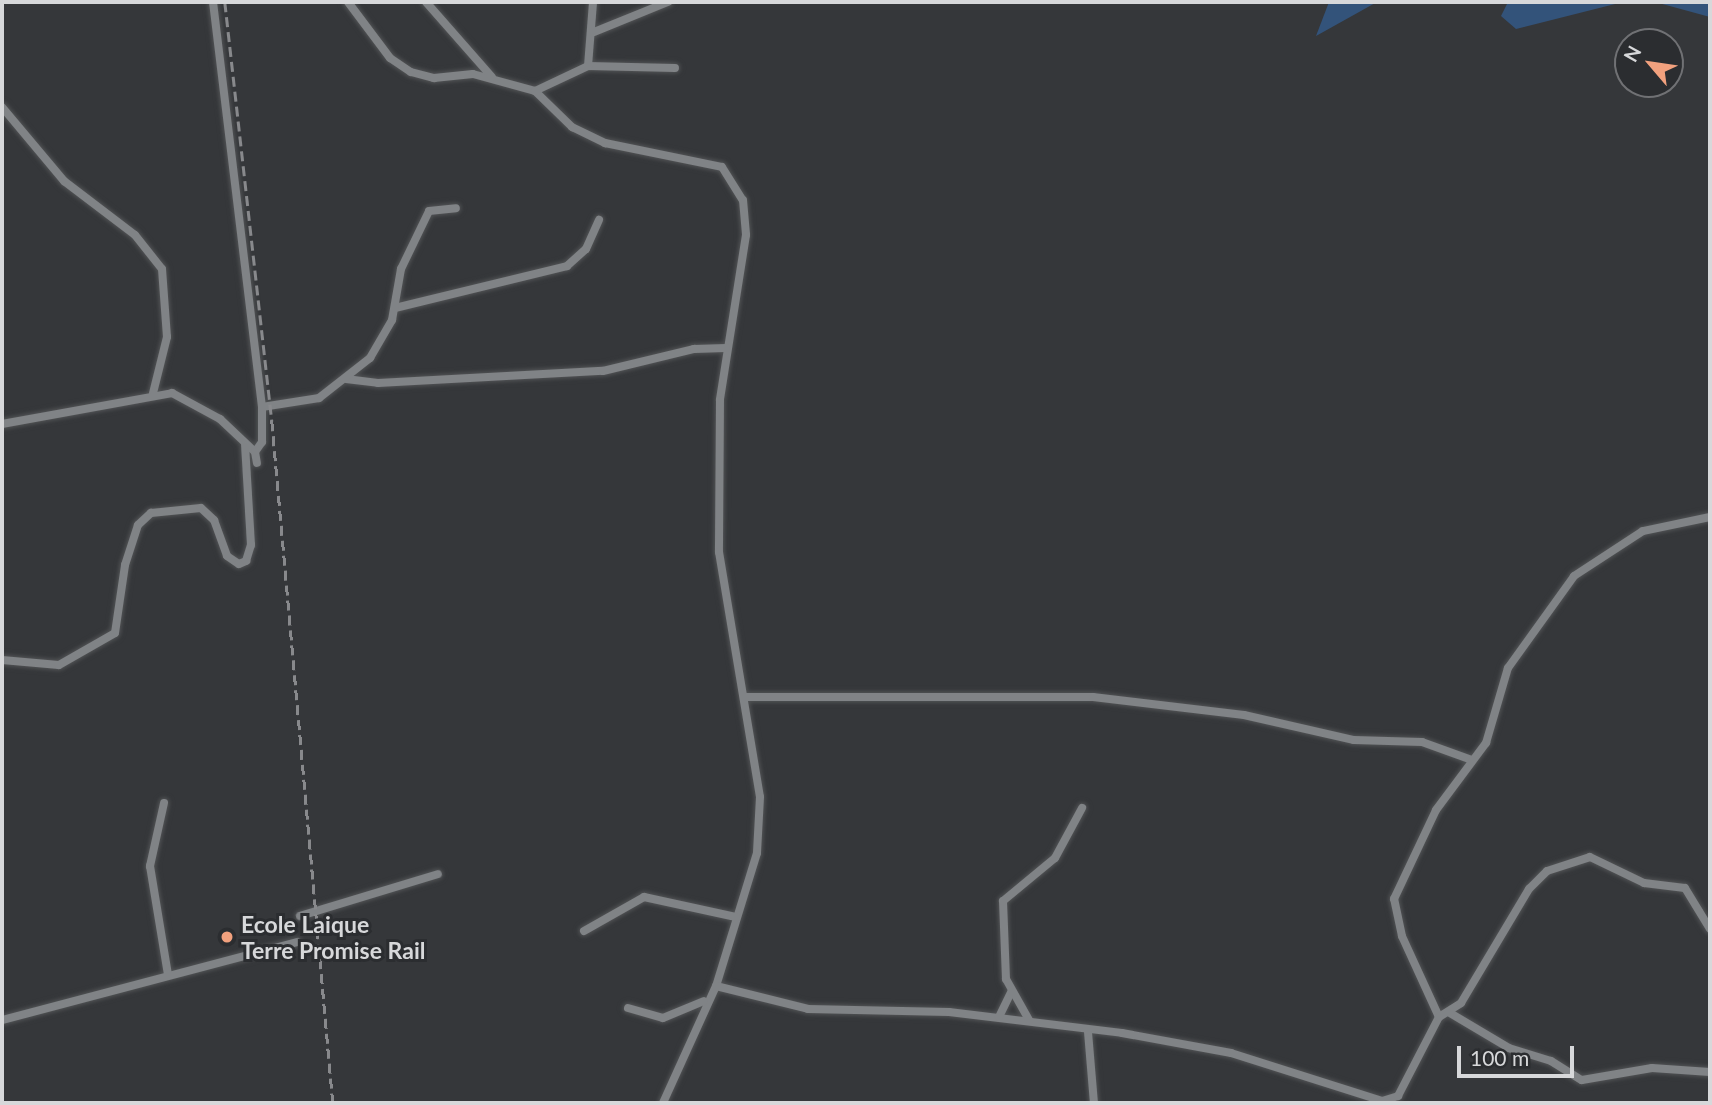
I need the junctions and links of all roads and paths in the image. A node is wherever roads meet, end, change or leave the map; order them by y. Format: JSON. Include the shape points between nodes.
{"nodes":[{"id":1,"x":213,"y":2,"type":"edge"},
{"id":2,"x":348,"y":2,"type":"edge"},
{"id":3,"x":426,"y":2,"type":"edge"},
{"id":4,"x":593,"y":2,"type":"edge"},
{"id":5,"x":668,"y":2,"type":"edge"},
{"id":6,"x":594,"y":32,"type":"junction"},
{"id":7,"x":588,"y":66,"type":"junction"},
{"id":8,"x":675,"y":68,"type":"dead end"},
{"id":9,"x":492,"y":77,"type":"junction"},
{"id":10,"x":535,"y":91,"type":"junction"},
{"id":11,"x":2,"y":107,"type":"edge"},
{"id":12,"x":456,"y":208,"type":"dead end"},
{"id":13,"x":599,"y":220,"type":"dead end"},
{"id":14,"x":396,"y":308,"type":"junction"},
{"id":15,"x":726,"y":348,"type":"junction"},
{"id":16,"x":346,"y":379,"type":"junction"},
{"id":17,"x":153,"y":393,"type":"junction"},
{"id":18,"x":262,"y":407,"type":"junction"},
{"id":19,"x":2,"y":424,"type":"edge"},
{"id":20,"x":245,"y":445,"type":"junction"},
{"id":21,"x":255,"y":452,"type":"junction"},
{"id":22,"x":257,"y":463,"type":"dead end"},
{"id":23,"x":1710,"y":517,"type":"edge"},
{"id":24,"x":2,"y":660,"type":"edge"},
{"id":25,"x":746,"y":697,"type":"junction"},
{"id":26,"x":1472,"y":760,"type":"junction"},
{"id":27,"x":164,"y":803,"type":"dead end"},
{"id":28,"x":1082,"y":808,"type":"dead end"},
{"id":29,"x":438,"y":874,"type":"dead end"},
{"id":30,"x":300,"y":916,"type":"dead end"},
{"id":31,"x":736,"y":917,"type":"junction"},
{"id":32,"x":1710,"y":929,"type":"edge"},
{"id":33,"x":584,"y":931,"type":"dead end"},
{"id":34,"x":297,"y":942,"type":"dead end"},
{"id":35,"x":168,"y":975,"type":"junction"},
{"id":36,"x":716,"y":986,"type":"junction"},
{"id":37,"x":1011,"y":992,"type":"junction"},
{"id":38,"x":704,"y":1002,"type":"junction"},
{"id":39,"x":628,"y":1008,"type":"dead end"},
{"id":40,"x":1450,"y":1013,"type":"junction"},
{"id":41,"x":999,"y":1017,"type":"junction"},
{"id":42,"x":1439,"y":1017,"type":"junction"},
{"id":43,"x":2,"y":1020,"type":"edge"},
{"id":44,"x":1029,"y":1020,"type":"junction"},
{"id":45,"x":1088,"y":1032,"type":"junction"},
{"id":46,"x":1710,"y":1072,"type":"edge"},
{"id":47,"x":663,"y":1103,"type":"edge"},
{"id":48,"x":1094,"y":1103,"type":"edge"}],
"edges":[{"from":1,"to":18,"type":"street"},
{"from":2,"to":9,"type":"street","via":[[390,58],[411,72]]},
{"from":3,"to":9,"type":"street"},
{"from":4,"to":6,"type":"street"},
{"from":5,"to":6,"type":"street"},
{"from":6,"to":7,"type":"street"},
{"from":7,"to":8,"type":"street"},
{"from":7,"to":10,"type":"street"},
{"from":9,"to":10,"type":"street"},
{"from":10,"to":15,"type":"street","via":[[588,136],[702,159],[722,167],[734,183],[746,235]]},
{"from":11,"to":17,"type":"street","via":[[64,181],[135,235],[162,269],[167,337]]},
{"from":12,"to":14,"type":"street","via":[[429,211],[401,269]]},
{"from":13,"to":14,"type":"street","via":[[586,249],[567,266]]},
{"from":14,"to":16,"type":"street","via":[[370,358]]},
{"from":15,"to":16,"type":"street","via":[[694,349],[603,371],[379,383]]},
{"from":15,"to":25,"type":"street","via":[[719,552],[725,609]]},
{"from":16,"to":18,"type":"street","via":[[307,402]]},
{"from":17,"to":19,"type":"street","via":[[61,418]]},
{"from":17,"to":20,"type":"street","via":[[172,393],[202,407]]},
{"from":18,"to":21,"type":"street","via":[[262,442]]},
{"from":20,"to":21,"type":"street"},
{"from":20,"to":24,"type":"street","via":[[246,561],[239,565],[227,556],[214,520],[201,508],[152,513],[138,525],[125,565],[115,633],[59,665]]},
{"from":21,"to":22,"type":"street"},
{"from":23,"to":26,"type":"street","via":[[1643,531],[1574,576],[1508,668],[1493,728]]},
{"from":25,"to":26,"type":"street","via":[[1093,697],[1244,715],[1354,740],[1422,742]]},
{"from":25,"to":31,"type":"street","via":[[759,818],[754,871]]},
{"from":26,"to":42,"type":"street","via":[[1436,810],[1394,899],[1402,936]]},
{"from":27,"to":35,"type":"street","via":[[150,866]]},
{"from":28,"to":37,"type":"street","via":[[1055,858],[1003,901],[1003,965]]},
{"from":29,"to":30,"type":"street"},
{"from":31,"to":33,"type":"street","via":[[644,897]]},
{"from":31,"to":36,"type":"street"},
{"from":32,"to":40,"type":"street","via":[[1685,888],[1644,883],[1590,857],[1547,871],[1529,889]]},
{"from":34,"to":35,"type":"street"},
{"from":35,"to":43,"type":"street"},
{"from":36,"to":38,"type":"street"},
{"from":36,"to":41,"type":"street","via":[[808,1009]]},
{"from":37,"to":41,"type":"street"},
{"from":37,"to":44,"type":"street"},
{"from":38,"to":39,"type":"street","via":[[663,1018]]},
{"from":38,"to":47,"type":"street"},
{"from":40,"to":42,"type":"street"},
{"from":40,"to":46,"type":"street","via":[[1582,1080],[1652,1068]]},
{"from":41,"to":44,"type":"street"},
{"from":42,"to":45,"type":"street","via":[[1398,1096],[1382,1101],[1231,1054]]},
{"from":44,"to":45,"type":"street"},
{"from":45,"to":48,"type":"street"}]}
